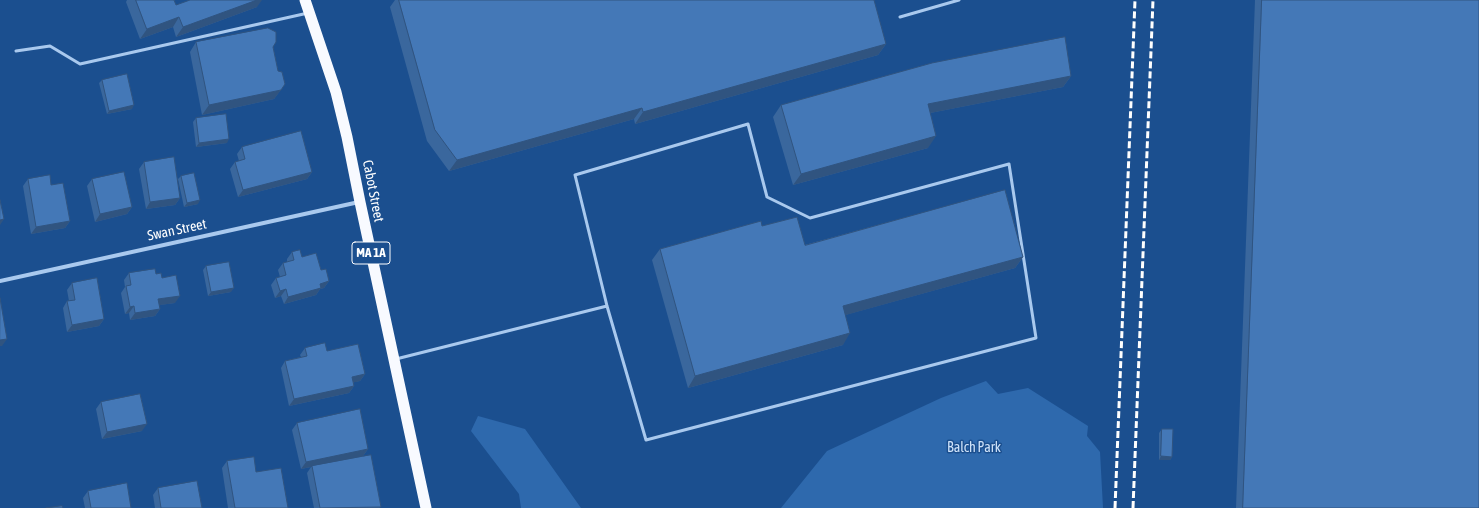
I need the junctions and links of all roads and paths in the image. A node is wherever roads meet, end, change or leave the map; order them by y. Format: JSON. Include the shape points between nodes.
{"nodes":[{"id":1,"x":305,"y":0,"type":"edge"},
{"id":2,"x":959,"y":0,"type":"edge"},
{"id":3,"x":309,"y":12,"type":"junction"},
{"id":4,"x":900,"y":17,"type":"dead end"},
{"id":5,"x":16,"y":51,"type":"dead end"},
{"id":6,"x":360,"y":202,"type":"junction"},
{"id":7,"x":0,"y":281,"type":"edge"},
{"id":8,"x":607,"y":306,"type":"junction"},
{"id":9,"x":394,"y":360,"type":"junction"},
{"id":10,"x":426,"y":508,"type":"edge"}],
"edges":[{"from":1,"to":3,"type":"highway","name":"Cabot Street","number":"MA 1A"},
{"from":2,"to":4,"type":"lane"},
{"from":3,"to":5,"type":"lane","via":[[80,64],[50,46]]},
{"from":3,"to":6,"type":"highway","name":"Cabot Street","number":"MA 1A","via":[[336,92]]},
{"from":6,"to":7,"type":"street","name":"Swan Street"},
{"from":6,"to":9,"type":"highway","name":"Cabot Street","number":"MA 1A"},
{"from":8,"to":8,"type":"lane","via":[[646,440],[1036,338],[1009,164],[810,218],[767,197],[748,124],[575,175]]},
{"from":8,"to":9,"type":"lane"},
{"from":9,"to":10,"type":"highway","name":"Cabot Street","number":"MA 1A"}]}
